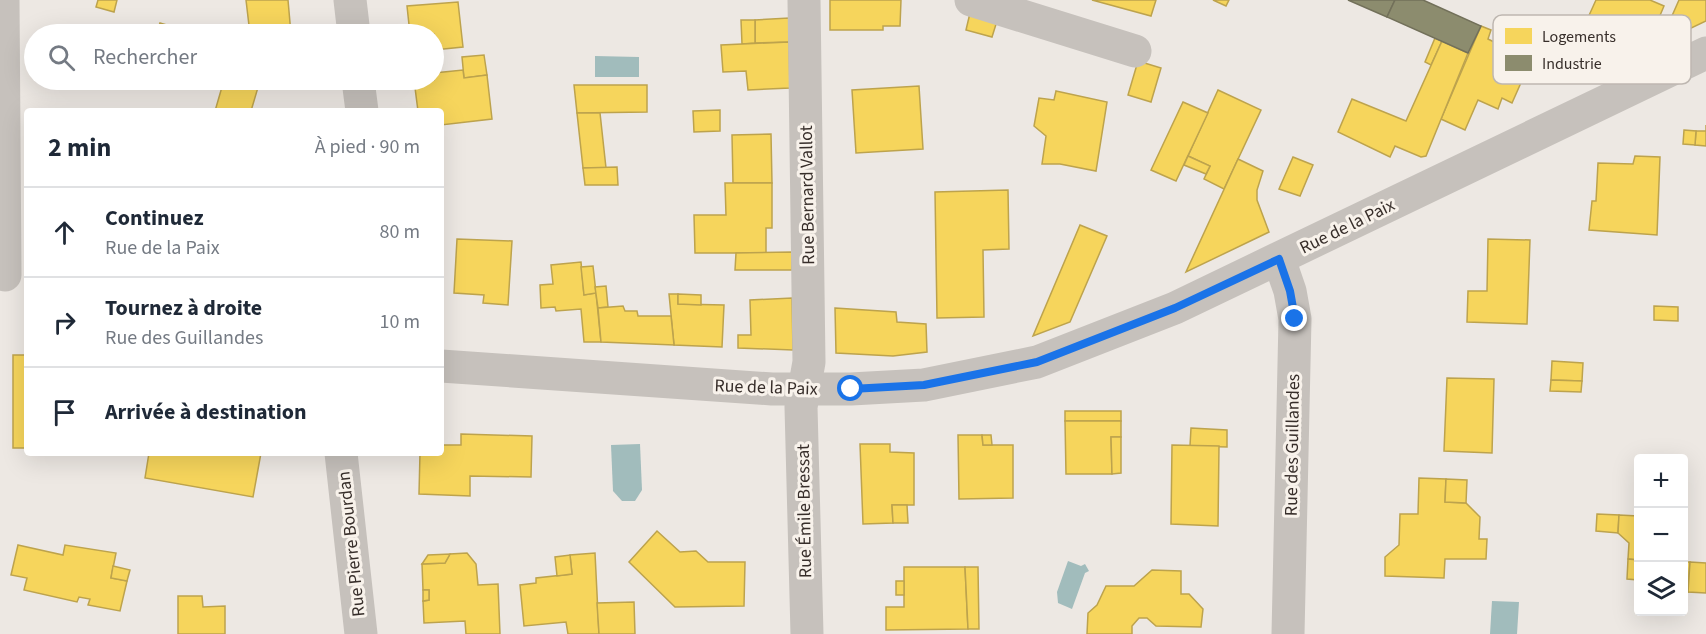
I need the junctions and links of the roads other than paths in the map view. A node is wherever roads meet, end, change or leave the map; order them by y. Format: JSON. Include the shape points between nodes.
{"nodes":[{"id":1,"x":3,"y":0,"type":"edge"},
{"id":2,"x":350,"y":0,"type":"edge"},
{"id":3,"x":804,"y":0,"type":"edge"},
{"id":4,"x":971,"y":0,"type":"edge"},
{"id":5,"x":353,"y":24,"type":"edge"},
{"id":6,"x":1135,"y":51,"type":"dead end"},
{"id":7,"x":1706,"y":53,"type":"edge"},
{"id":8,"x":1691,"y":60,"type":"edge"},
{"id":9,"x":1642,"y":84,"type":"edge"},
{"id":10,"x":359,"y":90,"type":"edge"},
{"id":11,"x":362,"y":108,"type":"edge"},
{"id":12,"x":1279,"y":259,"type":"junction"},
{"id":13,"x":11,"y":277,"type":"edge"},
{"id":14,"x":444,"y":366,"type":"edge"},
{"id":15,"x":805,"y":389,"type":"junction"},
{"id":16,"x":341,"y":456,"type":"edge"},
{"id":17,"x":361,"y":634,"type":"edge"},
{"id":18,"x":807,"y":634,"type":"edge"},
{"id":19,"x":1288,"y":634,"type":"edge"}],
"edges":[{"from":1,"to":13,"type":"street"},
{"from":2,"to":5,"type":"street"},
{"from":3,"to":15,"type":"street","name":"Rue Bernard Vallot","via":[[809,362]]},
{"from":4,"to":6,"type":"street"},
{"from":7,"to":8,"type":"street","name":"Rue de la Paix"},
{"from":9,"to":12,"type":"street","name":"Rue de la Paix"},
{"from":10,"to":11,"type":"street"},
{"from":12,"to":15,"type":"street","name":"Rue de la Paix","via":[[1175,308],[1037,362],[924,385]]},
{"from":12,"to":19,"type":"street","name":"Rue des Guillandes","via":[[1295,319]]},
{"from":14,"to":15,"type":"street","name":"Rue de la Paix"},
{"from":15,"to":18,"type":"street","name":"Rue Émile Bressat","via":[[801,407]]},
{"from":16,"to":17,"type":"street","name":"Rue Pierre Bourdan"}]}
